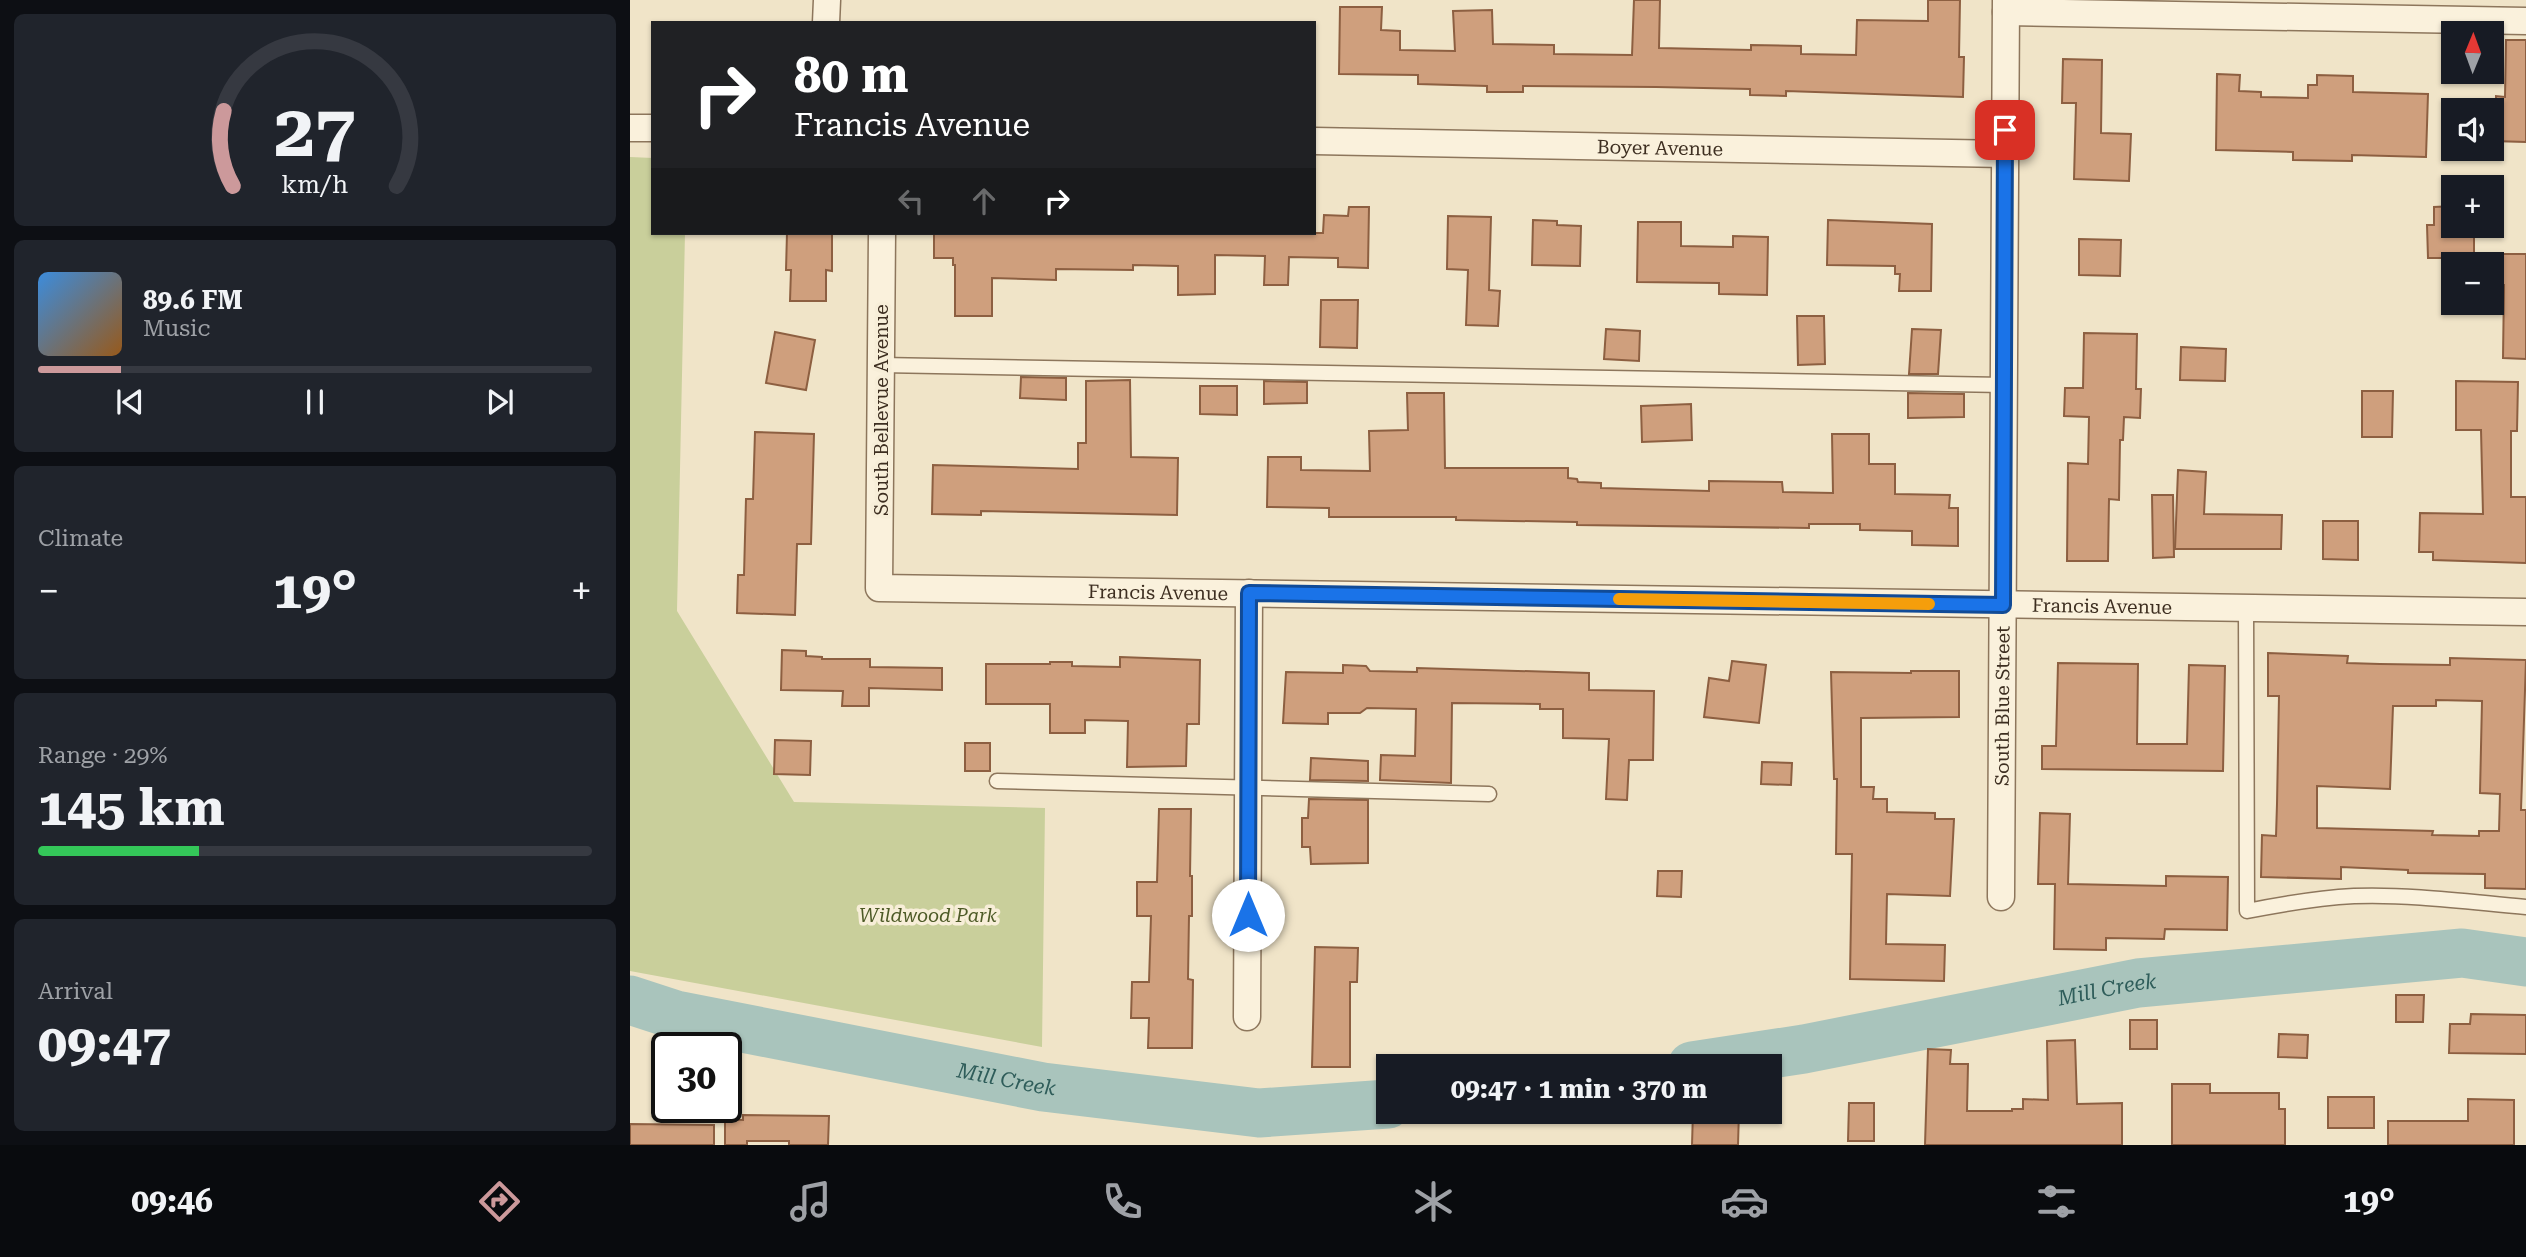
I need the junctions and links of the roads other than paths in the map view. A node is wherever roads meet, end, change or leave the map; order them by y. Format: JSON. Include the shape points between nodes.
{"nodes":[{"id":1,"x":827,"y":0,"type":"edge"},
{"id":2,"x":2006,"y":6,"type":"edge"},
{"id":3,"x":826,"y":21,"type":"edge"},
{"id":4,"x":2526,"y":21,"type":"edge"},
{"id":5,"x":630,"y":128,"type":"edge"},
{"id":6,"x":651,"y":128,"type":"edge"},
{"id":7,"x":1316,"y":141,"type":"edge"},
{"id":8,"x":2005,"y":154,"type":"junction"},
{"id":9,"x":882,"y":235,"type":"edge"},
{"id":10,"x":881,"y":365,"type":"junction"},
{"id":11,"x":2004,"y":385,"type":"junction"},
{"id":12,"x":879,"y":588,"type":"joint"},
{"id":13,"x":1249,"y":593,"type":"junction"},
{"id":14,"x":2003,"y":605,"type":"junction"},
{"id":15,"x":2246,"y":608,"type":"junction"},
{"id":16,"x":2526,"y":612,"type":"edge"},
{"id":17,"x":997,"y":781,"type":"dead end"},
{"id":18,"x":1248,"y":787,"type":"junction"},
{"id":19,"x":1489,"y":794,"type":"dead end"},
{"id":20,"x":2001,"y":897,"type":"dead end"},
{"id":21,"x":2526,"y":906,"type":"edge"},
{"id":22,"x":1247,"y":1017,"type":"dead end"}],
"edges":[{"from":1,"to":3,"type":"street"},
{"from":2,"to":4,"type":"street"},
{"from":2,"to":8,"type":"street","name":"South Blue Street"},
{"from":5,"to":6,"type":"street"},
{"from":7,"to":8,"type":"street","name":"Boyer Avenue"},
{"from":8,"to":11,"type":"street","name":"South Blue Street"},
{"from":9,"to":10,"type":"street","name":"South Bellevue Avenue"},
{"from":10,"to":11,"type":"lane"},
{"from":10,"to":12,"type":"street","name":"South Bellevue Avenue"},
{"from":11,"to":14,"type":"street","name":"South Blue Street"},
{"from":12,"to":13,"type":"street","name":"Francis Avenue"},
{"from":13,"to":14,"type":"street","name":"Francis Avenue"},
{"from":13,"to":18,"type":"street"},
{"from":14,"to":15,"type":"street","name":"Francis Avenue"},
{"from":14,"to":20,"type":"street","name":"South Blue Street"},
{"from":15,"to":16,"type":"street","name":"Francis Avenue"},
{"from":15,"to":21,"type":"lane","via":[[2247,911],[2354,896]]},
{"from":17,"to":18,"type":"lane"},
{"from":18,"to":19,"type":"lane"},
{"from":18,"to":22,"type":"street"}]}
